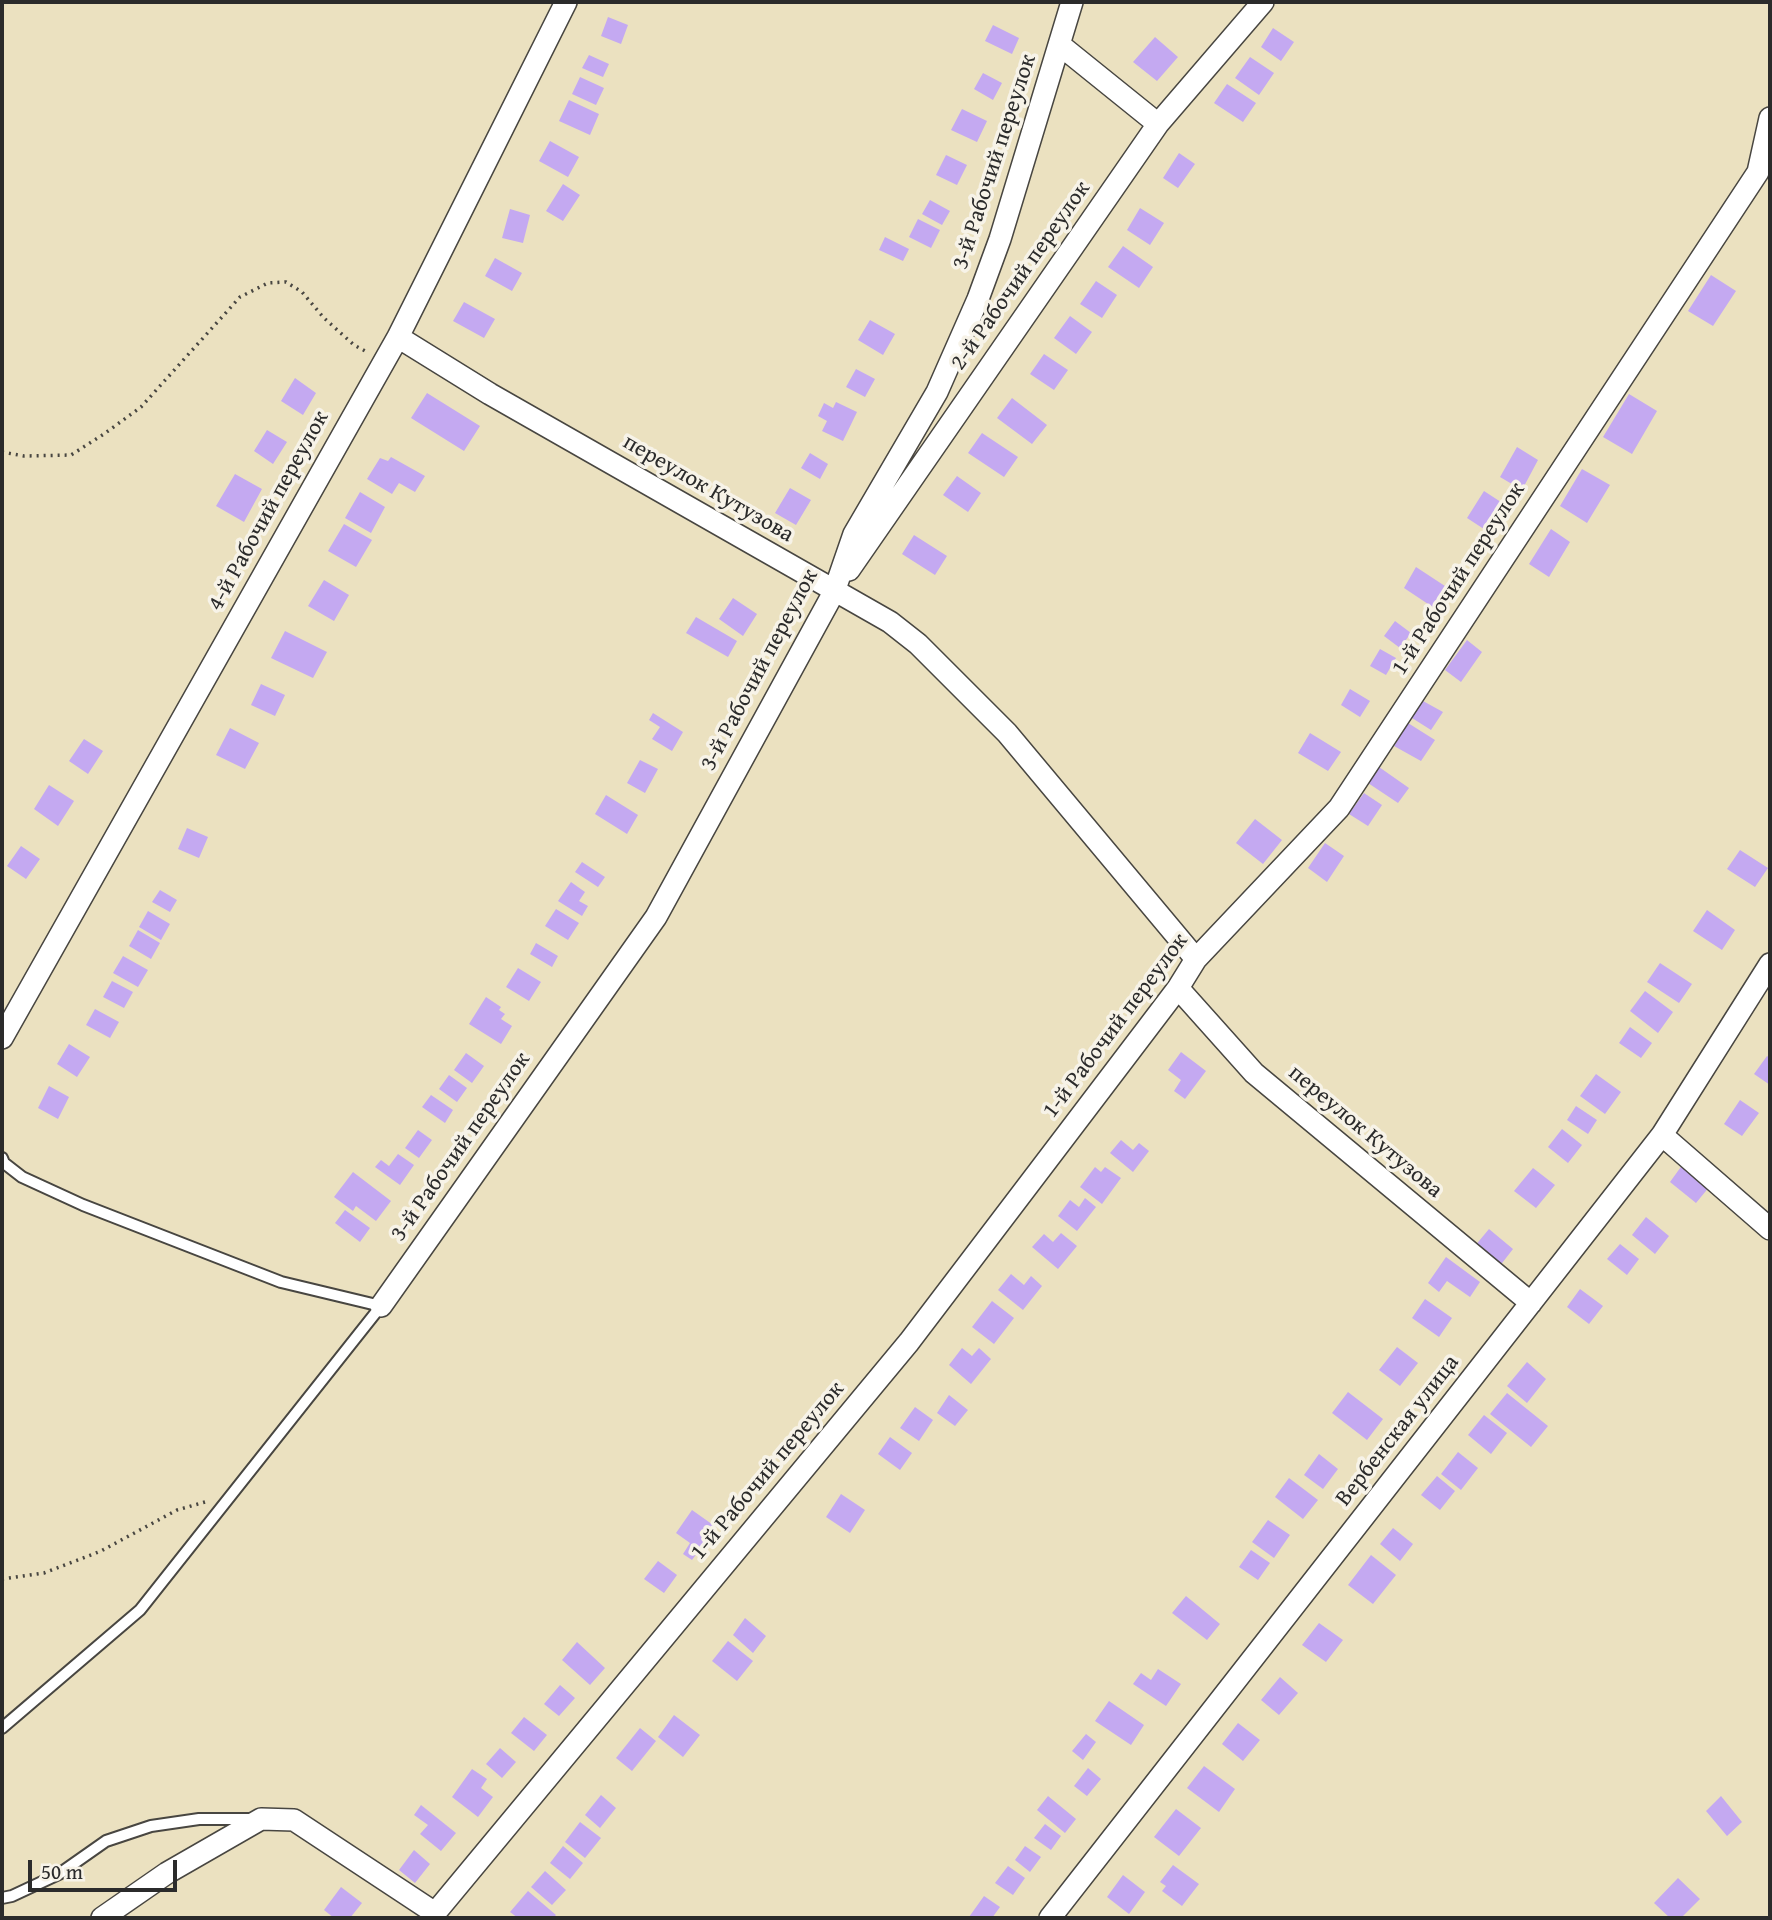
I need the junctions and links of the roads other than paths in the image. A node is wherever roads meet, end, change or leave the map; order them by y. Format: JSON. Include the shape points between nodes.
{"nodes":[{"id":1,"x":566,"y":2,"type":"edge"},
{"id":2,"x":1072,"y":2,"type":"edge"},
{"id":3,"x":1264,"y":2,"type":"edge"},
{"id":4,"x":1060,"y":45,"type":"junction"},
{"id":5,"x":1770,"y":118,"type":"edge"},
{"id":6,"x":1158,"y":124,"type":"junction"},
{"id":7,"x":1764,"y":175,"type":"edge"},
{"id":8,"x":398,"y":337,"type":"junction"},
{"id":9,"x":834,"y":592,"type":"junction"},
{"id":10,"x":1196,"y":959,"type":"junction"},
{"id":11,"x":1770,"y":964,"type":"edge"},
{"id":12,"x":1178,"y":988,"type":"junction"},
{"id":13,"x":2,"y":1038,"type":"edge"},
{"id":14,"x":1661,"y":1135,"type":"junction"},
{"id":15,"x":2,"y":1158,"type":"edge"},
{"id":16,"x":1770,"y":1229,"type":"edge"},
{"id":17,"x":1531,"y":1303,"type":"junction"},
{"id":18,"x":381,"y":1306,"type":"junction"},
{"id":19,"x":2,"y":1728,"type":"edge"},
{"id":20,"x":261,"y":1819,"type":"junction"},
{"id":21,"x":2,"y":1898,"type":"edge"},
{"id":22,"x":433,"y":1916,"type":"edge"},
{"id":23,"x":102,"y":1918,"type":"edge"},
{"id":24,"x":1050,"y":1918,"type":"edge"}],
"edges":[{"from":1,"to":8,"type":"street","name":"4-й Рабочий переулок"},
{"from":2,"to":4,"type":"street","name":"3-й Рабочий переулок"},
{"from":3,"to":6,"type":"street","name":"2-й Рабочий переулок"},
{"from":4,"to":6,"type":"street"},
{"from":4,"to":9,"type":"street","name":"3-й Рабочий переулок","via":[[978,299],[937,393],[853,534]]},
{"from":5,"to":7,"type":"street","name":"1-й Рабочий переулок"},
{"from":6,"to":9,"type":"street","name":"2-й Рабочий переулок"},
{"from":7,"to":10,"type":"street","name":"1-й Рабочий переулок","via":[[1339,808]]},
{"from":8,"to":9,"type":"street","name":"переулок Кутузова"},
{"from":8,"to":13,"type":"street","name":"4-й Рабочий переулок"},
{"from":9,"to":10,"type":"street","name":"переулок Кутузова","via":[[890,622],[918,644],[1007,733]]},
{"from":9,"to":18,"type":"street","name":"3-й Рабочий переулок","via":[[656,917]]},
{"from":10,"to":12,"type":"street","name":"1-й Рабочий переулок"},
{"from":11,"to":14,"type":"street","name":"Вербенская улица"},
{"from":12,"to":17,"type":"street","name":"переулок Кутузова","via":[[1254,1073]]},
{"from":12,"to":22,"type":"street","name":"1-й Рабочий переулок","via":[[909,1342]]},
{"from":14,"to":16,"type":"street"},
{"from":14,"to":17,"type":"street","name":"Вербенская улица"},
{"from":15,"to":18,"type":"lane","via":[[22,1177],[96,1210],[281,1282]]},
{"from":17,"to":24,"type":"street","name":"Вербенская улица"},
{"from":18,"to":19,"type":"lane","via":[[139,1610]]},
{"from":20,"to":21,"type":"lane","via":[[199,1819],[151,1826],[106,1841],[59,1874]]},
{"from":20,"to":22,"type":"street","via":[[294,1820]]},
{"from":20,"to":23,"type":"street","via":[[167,1873]]}]}
